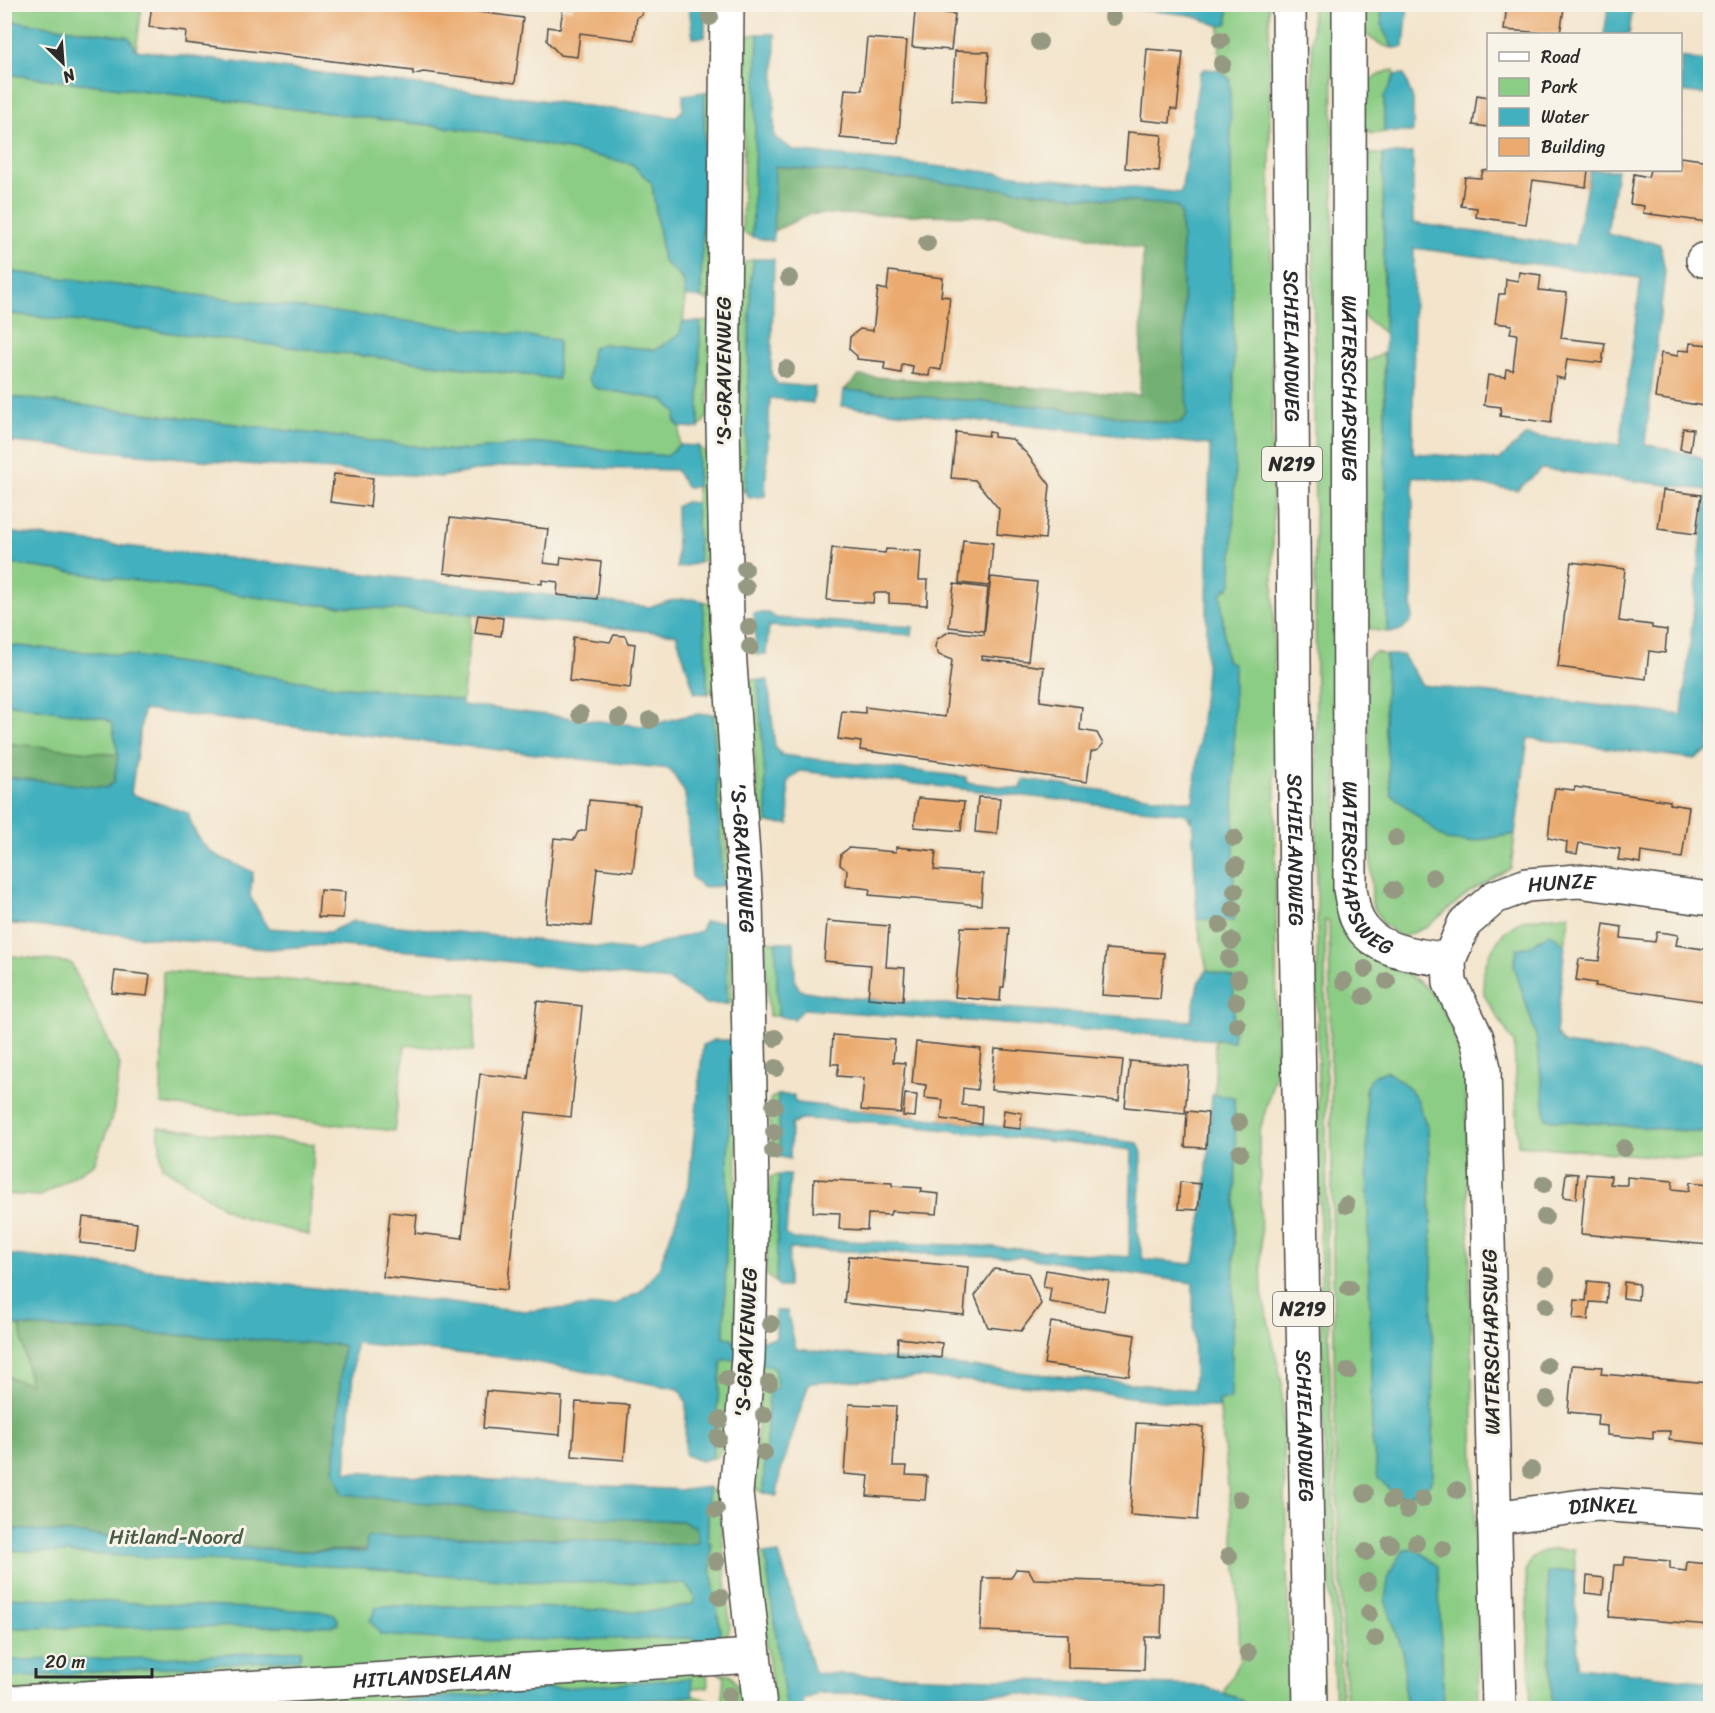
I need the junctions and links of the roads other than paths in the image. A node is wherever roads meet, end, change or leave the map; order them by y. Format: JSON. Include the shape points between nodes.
{"nodes":[{"id":1,"x":727,"y":4,"type":"edge"},
{"id":2,"x":1289,"y":4,"type":"edge"},
{"id":3,"x":1349,"y":4,"type":"edge"},
{"id":4,"x":1710,"y":899,"type":"edge"},
{"id":5,"x":1449,"y":960,"type":"junction"},
{"id":6,"x":1710,"y":1512,"type":"edge"},
{"id":7,"x":1494,"y":1518,"type":"junction"},
{"id":8,"x":753,"y":1656,"type":"junction"},
{"id":9,"x":4,"y":1703,"type":"edge"},
{"id":10,"x":1311,"y":1704,"type":"edge"},
{"id":11,"x":760,"y":1708,"type":"edge"},
{"id":12,"x":1499,"y":1708,"type":"edge"}],
"edges":[{"from":1,"to":8,"type":"street","name":"'S-GRAVENWEG","via":[[723,423],[727,620],[746,899],[752,1187],[748,1352],[736,1493]]},
{"from":2,"to":10,"type":"street","name":"SCHIELANDWEG","number":"N219","via":[[1296,935]]},
{"from":3,"to":5,"type":"street","name":"WATERSCHAPSWEG","via":[[1350,889],[1358,921],[1376,941],[1395,950]]},
{"from":4,"to":5,"type":"street","name":"HUNZE","via":[[1578,881],[1527,885],[1495,897],[1464,924]]},
{"from":5,"to":7,"type":"street","name":"WATERSCHAPSWEG","via":[[1450,983],[1477,1038],[1484,1068]]},
{"from":6,"to":7,"type":"street","name":"DINKEL","via":[[1597,1504]]},
{"from":7,"to":12,"type":"street","name":"WATERSCHAPSWEG"},
{"from":8,"to":9,"type":"street","name":"HITLANDSELAAN"},
{"from":8,"to":11,"type":"street","name":"'S-GRAVENWEG"}]}
